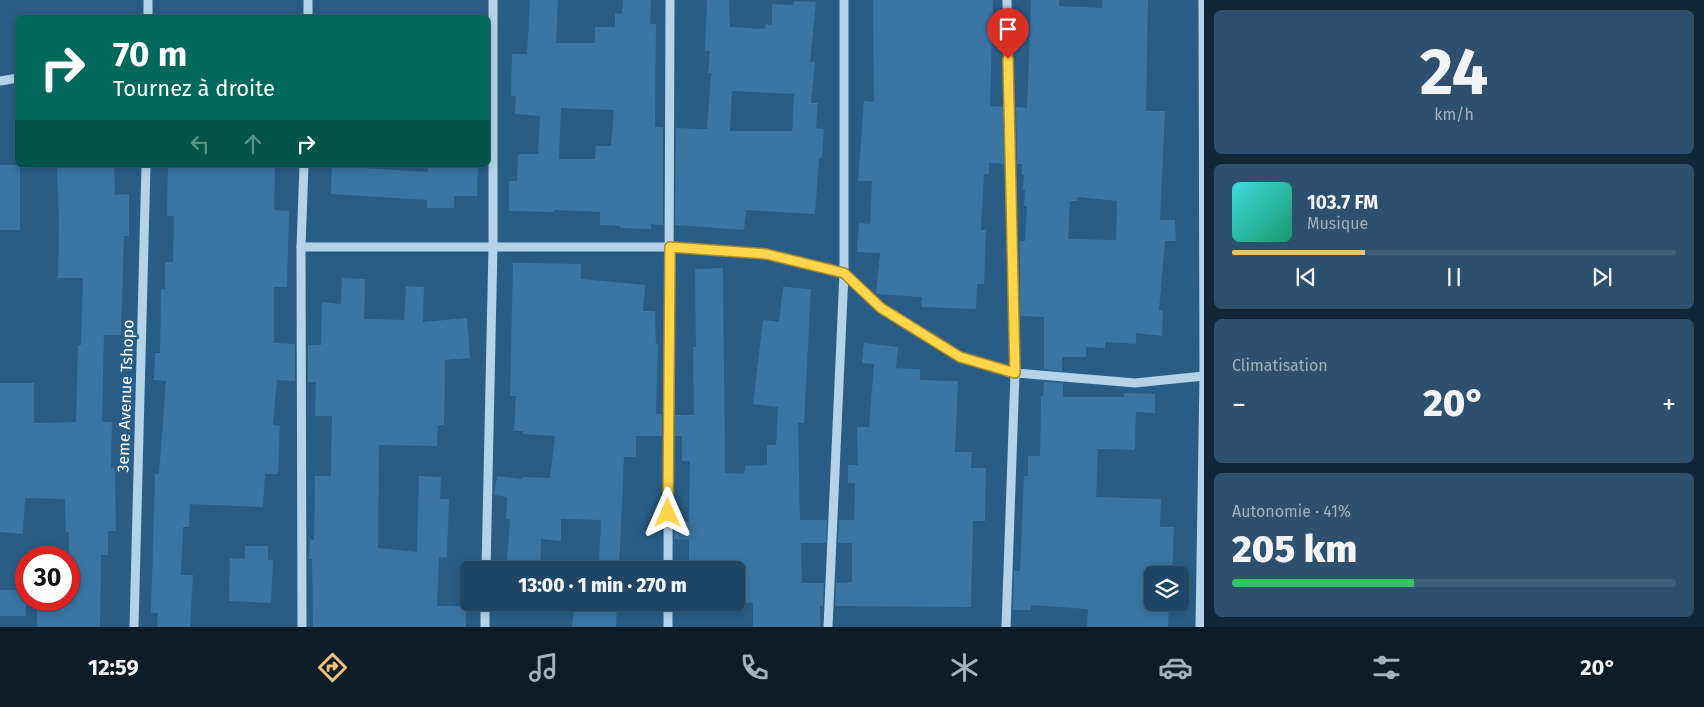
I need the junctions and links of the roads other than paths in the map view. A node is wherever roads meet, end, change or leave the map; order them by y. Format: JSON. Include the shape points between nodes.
{"nodes":[{"id":1,"x":148,"y":0,"type":"edge"},
{"id":2,"x":308,"y":0,"type":"edge"},
{"id":3,"x":493,"y":0,"type":"edge"},
{"id":4,"x":670,"y":0,"type":"edge"},
{"id":5,"x":844,"y":0,"type":"edge"},
{"id":6,"x":1007,"y":0,"type":"edge"},
{"id":7,"x":1203,"y":0,"type":"edge"},
{"id":8,"x":148,"y":15,"type":"edge"},
{"id":9,"x":308,"y":15,"type":"edge"},
{"id":10,"x":15,"y":78,"type":"edge"},
{"id":11,"x":0,"y":81,"type":"edge"},
{"id":12,"x":146,"y":167,"type":"edge"},
{"id":13,"x":304,"y":167,"type":"edge"},
{"id":14,"x":493,"y":246,"type":"junction"},
{"id":15,"x":301,"y":247,"type":"junction"},
{"id":16,"x":670,"y":247,"type":"junction"},
{"id":17,"x":844,"y":273,"type":"junction"},
{"id":18,"x":1015,"y":373,"type":"junction"},
{"id":19,"x":1204,"y":376,"type":"edge"},
{"id":20,"x":486,"y":561,"type":"edge"},
{"id":21,"x":668,"y":561,"type":"edge"},
{"id":22,"x":485,"y":611,"type":"edge"},
{"id":23,"x":668,"y":611,"type":"edge"},
{"id":24,"x":134,"y":627,"type":"edge"},
{"id":25,"x":302,"y":627,"type":"edge"},
{"id":26,"x":485,"y":627,"type":"edge"},
{"id":27,"x":668,"y":627,"type":"edge"},
{"id":28,"x":828,"y":627,"type":"edge"},
{"id":29,"x":1006,"y":627,"type":"edge"},
{"id":30,"x":1200,"y":627,"type":"edge"}],
"edges":[{"from":1,"to":8,"type":"street"},
{"from":2,"to":9,"type":"street"},
{"from":3,"to":14,"type":"street"},
{"from":4,"to":16,"type":"street"},
{"from":5,"to":17,"type":"street"},
{"from":6,"to":18,"type":"street"},
{"from":7,"to":19,"type":"street"},
{"from":10,"to":11,"type":"street"},
{"from":12,"to":24,"type":"street","name":"3eme Avenue Tshopo"},
{"from":13,"to":15,"type":"street"},
{"from":14,"to":15,"type":"street"},
{"from":14,"to":16,"type":"street"},
{"from":14,"to":20,"type":"street"},
{"from":15,"to":25,"type":"street"},
{"from":16,"to":17,"type":"street","via":[[766,254]]},
{"from":16,"to":21,"type":"street"},
{"from":17,"to":18,"type":"street","via":[[881,308],[960,357]]},
{"from":17,"to":28,"type":"street"},
{"from":18,"to":19,"type":"street","via":[[1134,383]]},
{"from":18,"to":29,"type":"street"},
{"from":19,"to":30,"type":"street"},
{"from":22,"to":26,"type":"street"},
{"from":23,"to":27,"type":"street"}]}
